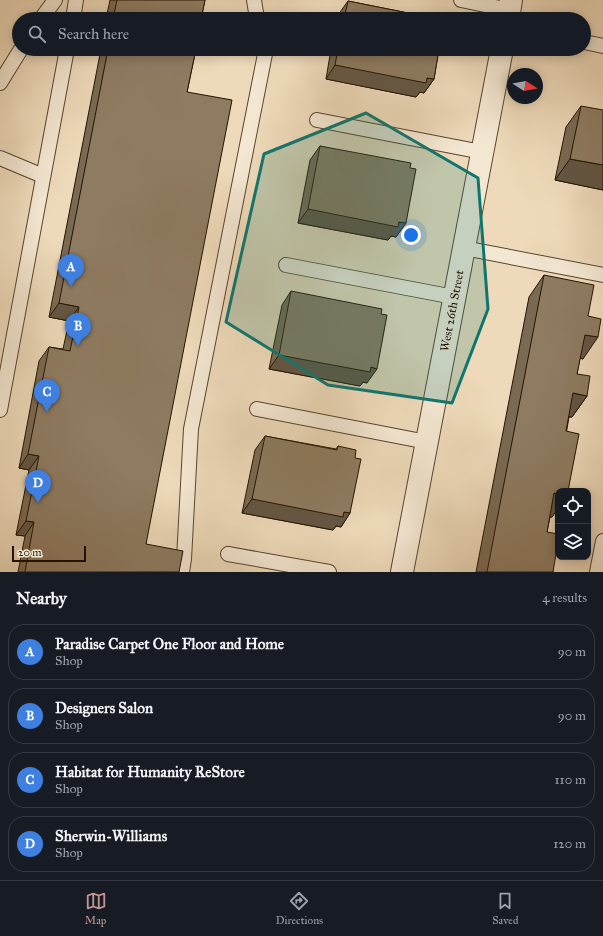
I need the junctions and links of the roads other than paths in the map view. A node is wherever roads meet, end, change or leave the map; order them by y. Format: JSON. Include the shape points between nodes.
{"nodes":[{"id":1,"x":55,"y":0,"type":"edge"},
{"id":2,"x":76,"y":0,"type":"edge"},
{"id":3,"x":254,"y":0,"type":"edge"},
{"id":4,"x":461,"y":0,"type":"edge"},
{"id":5,"x":509,"y":10,"type":"edge"},
{"id":6,"x":46,"y":12,"type":"edge"},
{"id":7,"x":74,"y":12,"type":"edge"},
{"id":8,"x":256,"y":12,"type":"edge"},
{"id":9,"x":591,"y":43,"type":"edge"},
{"id":10,"x":603,"y":46,"type":"edge"},
{"id":11,"x":17,"y":56,"type":"edge"},
{"id":12,"x":66,"y":56,"type":"edge"},
{"id":13,"x":265,"y":56,"type":"edge"},
{"id":14,"x":501,"y":56,"type":"edge"},
{"id":15,"x":0,"y":83,"type":"edge"},
{"id":16,"x":317,"y":120,"type":"dead end"},
{"id":17,"x":482,"y":152,"type":"junction"},
{"id":18,"x":0,"y":158,"type":"edge"},
{"id":19,"x":43,"y":176,"type":"junction"},
{"id":20,"x":464,"y":248,"type":"junction"},
{"id":21,"x":286,"y":265,"type":"dead end"},
{"id":22,"x":603,"y":275,"type":"edge"},
{"id":23,"x":454,"y":298,"type":"junction"},
{"id":24,"x":257,"y":409,"type":"dead end"},
{"id":25,"x":0,"y":410,"type":"edge"},
{"id":26,"x":427,"y":442,"type":"junction"},
{"id":27,"x":603,"y":541,"type":"edge"},
{"id":28,"x":228,"y":554,"type":"dead end"},
{"id":29,"x":182,"y":572,"type":"edge"},
{"id":30,"x":329,"y":572,"type":"edge"},
{"id":31,"x":402,"y":572,"type":"edge"},
{"id":32,"x":597,"y":572,"type":"edge"}],
"edges":[{"from":1,"to":6,"type":"lane"},
{"from":2,"to":7,"type":"lane"},
{"from":3,"to":8,"type":"lane"},
{"from":4,"to":5,"type":"lane"},
{"from":9,"to":10,"type":"lane"},
{"from":11,"to":15,"type":"lane"},
{"from":12,"to":19,"type":"lane"},
{"from":13,"to":29,"type":"lane","via":[[191,429]]},
{"from":14,"to":17,"type":"street","name":"West 26th Street"},
{"from":16,"to":17,"type":"lane"},
{"from":17,"to":20,"type":"street","name":"West 26th Street"},
{"from":18,"to":19,"type":"lane"},
{"from":19,"to":25,"type":"lane"},
{"from":20,"to":22,"type":"lane"},
{"from":20,"to":23,"type":"street","name":"West 26th Street"},
{"from":21,"to":23,"type":"lane"},
{"from":23,"to":26,"type":"street","name":"West 26th Street"},
{"from":24,"to":26,"type":"lane"},
{"from":26,"to":31,"type":"street","name":"West 26th Street"},
{"from":27,"to":32,"type":"lane"},
{"from":28,"to":30,"type":"lane"}]}
